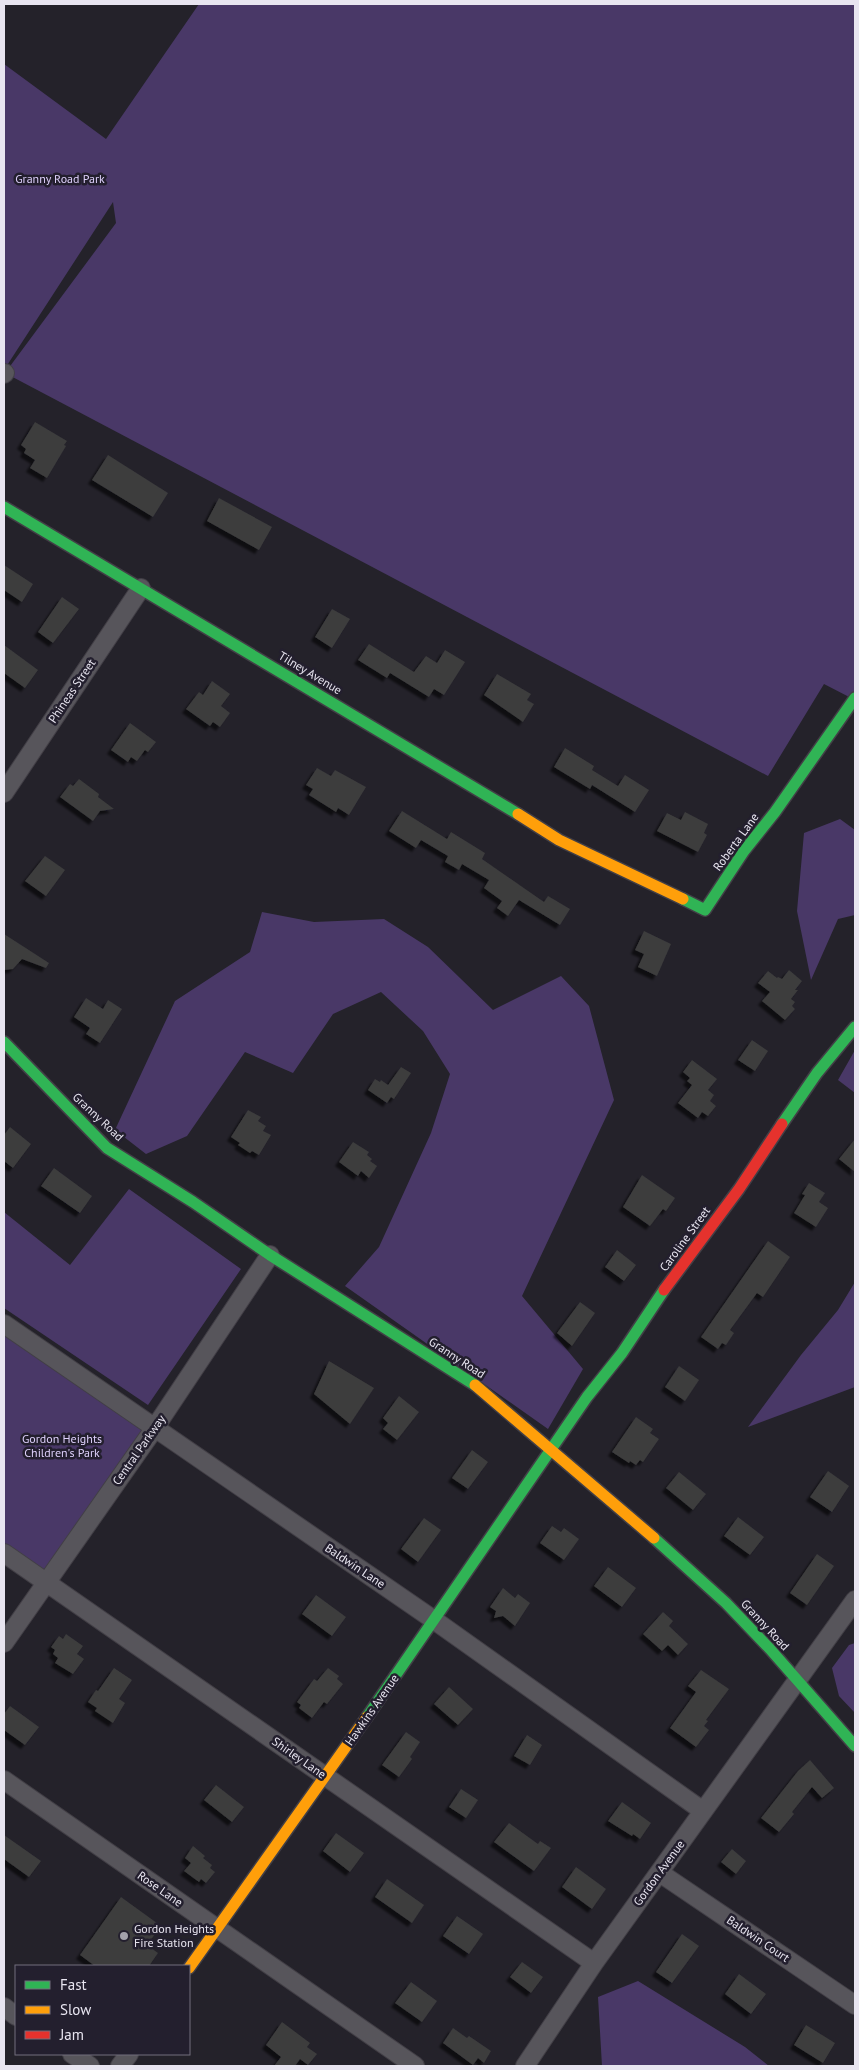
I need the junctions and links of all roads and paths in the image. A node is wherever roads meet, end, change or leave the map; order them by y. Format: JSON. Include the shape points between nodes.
{"nodes":[{"id":1,"x":4,"y":506,"type":"edge"},
{"id":2,"x":141,"y":588,"type":"junction"},
{"id":3,"x":855,"y":698,"type":"edge"},
{"id":4,"x":4,"y":793,"type":"edge"},
{"id":5,"x":603,"y":861,"type":"joint"},
{"id":6,"x":855,"y":1027,"type":"edge"},
{"id":7,"x":7,"y":1053,"type":"edge"},
{"id":8,"x":270,"y":1255,"type":"junction"},
{"id":9,"x":4,"y":1324,"type":"edge"},
{"id":10,"x":154,"y":1429,"type":"junction"},
{"id":11,"x":551,"y":1449,"type":"junction"},
{"id":12,"x":4,"y":1553,"type":"edge"},
{"id":13,"x":46,"y":1582,"type":"junction"},
{"id":14,"x":855,"y":1600,"type":"edge"},
{"id":15,"x":434,"y":1620,"type":"junction"},
{"id":16,"x":4,"y":1643,"type":"edge"},
{"id":17,"x":796,"y":1681,"type":"junction"},
{"id":18,"x":855,"y":1746,"type":"edge"},
{"id":19,"x":326,"y":1776,"type":"junction"},
{"id":20,"x":4,"y":1780,"type":"edge"},
{"id":21,"x":703,"y":1811,"type":"junction"},
{"id":22,"x":660,"y":1873,"type":"junction"},
{"id":23,"x":217,"y":1928,"type":"junction"},
{"id":24,"x":594,"y":1963,"type":"junction"},
{"id":25,"x":190,"y":1967,"type":"edge"},
{"id":26,"x":855,"y":2005,"type":"edge"},
{"id":27,"x":4,"y":2007,"type":"edge"},
{"id":28,"x":15,"y":2015,"type":"edge"},
{"id":29,"x":74,"y":2055,"type":"edge"},
{"id":30,"x":128,"y":2055,"type":"edge"},
{"id":31,"x":90,"y":2066,"type":"edge"},
{"id":32,"x":120,"y":2066,"type":"edge"},
{"id":33,"x":415,"y":2066,"type":"edge"},
{"id":34,"x":525,"y":2066,"type":"edge"}],
"edges":[{"from":1,"to":2,"type":"street","name":"Tilney Avenue"},
{"from":2,"to":4,"type":"street","name":"Phineas Street"},
{"from":2,"to":5,"type":"street","name":"Tilney Avenue","via":[[459,777],[558,840]]},
{"from":3,"to":5,"type":"street","name":"Roberta Lane","via":[[705,910]]},
{"from":6,"to":11,"type":"street","name":"Caroline Street","via":[[817,1073],[739,1189]]},
{"from":7,"to":8,"type":"street","name":"Granny Road","via":[[107,1148]]},
{"from":8,"to":10,"type":"street","name":"Central Parkway"},
{"from":8,"to":11,"type":"street","name":"Granny Road","via":[[474,1384]]},
{"from":9,"to":10,"type":"street","name":"Baldwin Lane"},
{"from":10,"to":13,"type":"street","name":"Central Parkway"},
{"from":10,"to":15,"type":"street","name":"Baldwin Lane"},
{"from":11,"to":15,"type":"street","name":"Hawkins Avenue"},
{"from":11,"to":17,"type":"street","name":"Granny Road","via":[[726,1603]]},
{"from":12,"to":13,"type":"street","name":"Shirley Lane"},
{"from":13,"to":16,"type":"street","name":"Central Parkway"},
{"from":13,"to":19,"type":"street","name":"Shirley Lane"},
{"from":14,"to":17,"type":"street","name":"Gordon Avenue"},
{"from":15,"to":19,"type":"street","name":"Hawkins Avenue"},
{"from":15,"to":21,"type":"street","name":"Baldwin Lane"},
{"from":17,"to":18,"type":"street","name":"Granny Road"},
{"from":17,"to":21,"type":"street","name":"Gordon Avenue"},
{"from":19,"to":23,"type":"street","name":"Hawkins Avenue"},
{"from":19,"to":24,"type":"street","name":"Shirley Lane"},
{"from":20,"to":23,"type":"street","name":"Rose Lane"},
{"from":21,"to":22,"type":"street","name":"Gordon Avenue"},
{"from":22,"to":24,"type":"street","name":"Gordon Avenue"},
{"from":22,"to":26,"type":"street","name":"Baldwin Court"},
{"from":23,"to":25,"type":"street","name":"Hawkins Avenue"},
{"from":23,"to":33,"type":"street","name":"Rose Lane"},
{"from":24,"to":34,"type":"street","name":"Gordon Avenue"},
{"from":27,"to":28,"type":"street"},
{"from":29,"to":31,"type":"street"},
{"from":30,"to":32,"type":"street"}]}
